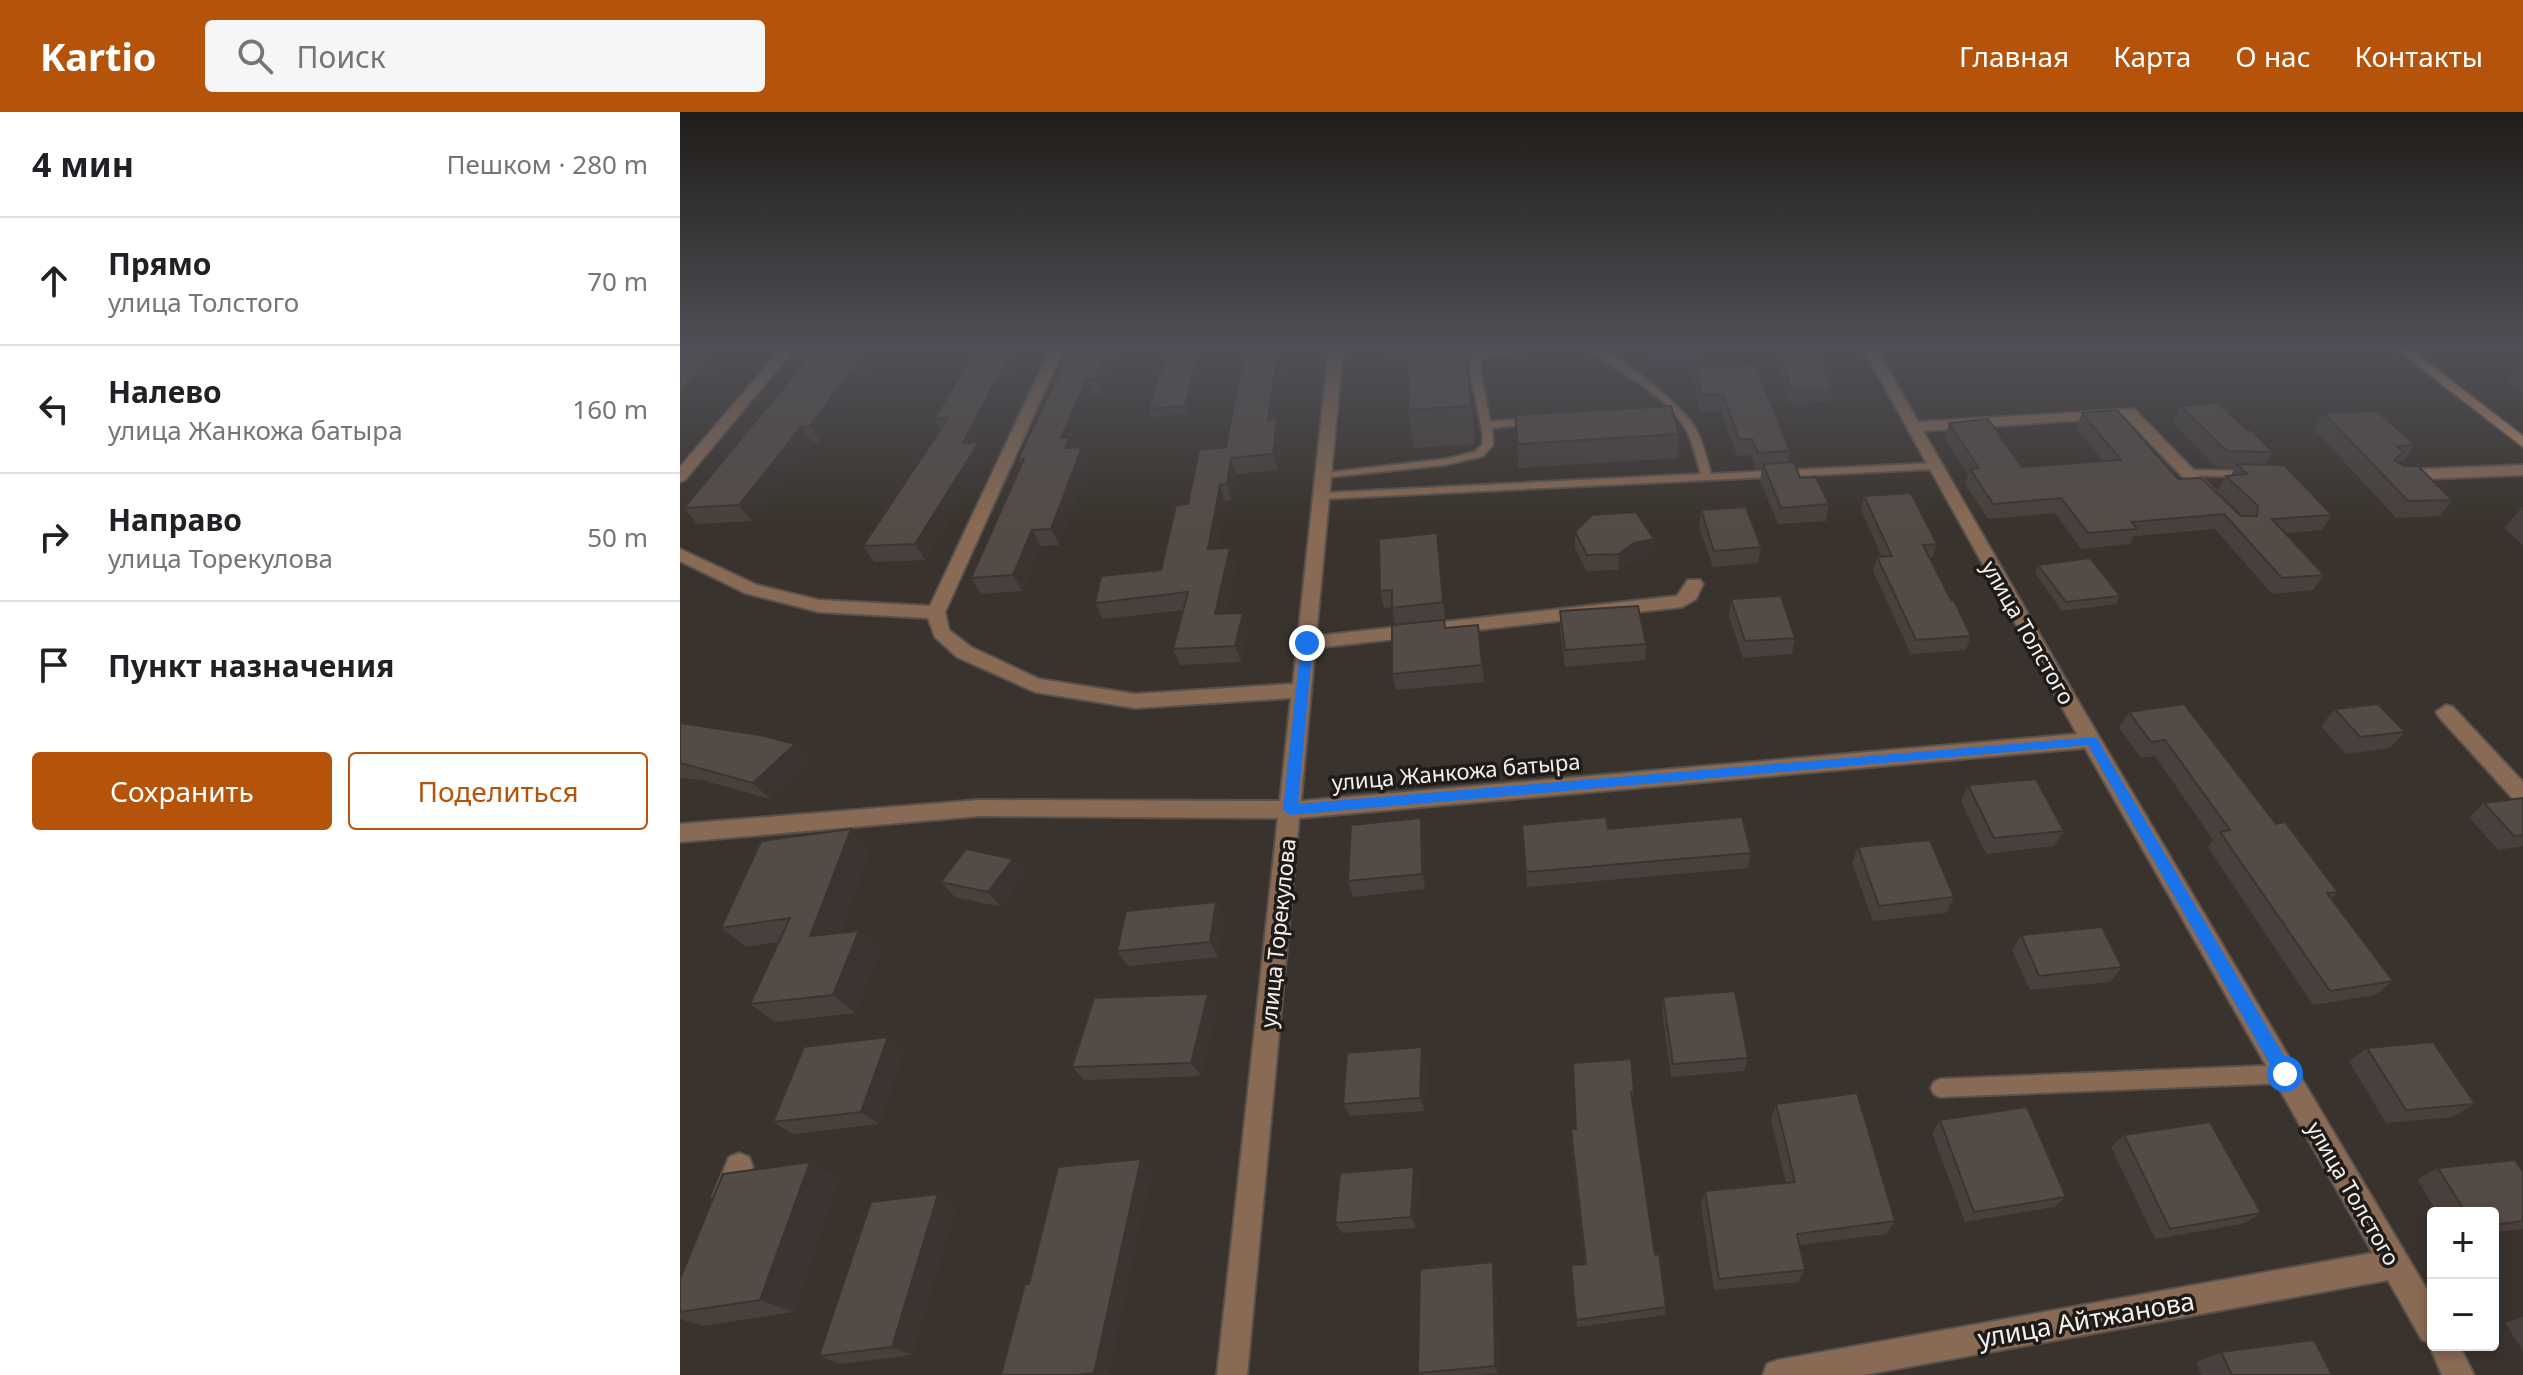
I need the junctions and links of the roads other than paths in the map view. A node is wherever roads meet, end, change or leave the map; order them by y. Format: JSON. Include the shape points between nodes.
{"nodes":[{"id":1,"x":739,"y":407,"type":"edge"},
{"id":2,"x":1031,"y":407,"type":"edge"},
{"id":3,"x":1330,"y":407,"type":"edge"},
{"id":4,"x":1483,"y":407,"type":"edge"},
{"id":5,"x":1669,"y":407,"type":"edge"},
{"id":6,"x":1902,"y":407,"type":"edge"},
{"id":7,"x":2477,"y":407,"type":"edge"},
{"id":8,"x":1672,"y":410,"type":"junction"},
{"id":9,"x":1657,"y":411,"type":"edge"},
{"id":10,"x":1548,"y":420,"type":"edge"},
{"id":11,"x":1487,"y":425,"type":"junction"},
{"id":12,"x":1913,"y":427,"type":"junction"},
{"id":13,"x":2523,"y":443,"type":"edge"},
{"id":14,"x":1935,"y":466,"type":"junction"},
{"id":15,"x":2523,"y":470,"type":"edge"},
{"id":16,"x":2185,"y":473,"type":"junction"},
{"id":17,"x":2261,"y":474,"type":"edge"},
{"id":18,"x":2394,"y":475,"type":"edge"},
{"id":19,"x":680,"y":477,"type":"edge"},
{"id":20,"x":1707,"y":477,"type":"junction"},
{"id":21,"x":1323,"y":486,"type":"junction"},
{"id":22,"x":2218,"y":504,"type":"edge"},
{"id":23,"x":680,"y":554,"type":"edge"},
{"id":24,"x":1694,"y":584,"type":"dead end"},
{"id":25,"x":936,"y":612,"type":"junction"},
{"id":26,"x":1307,"y":643,"type":"junction"},
{"id":27,"x":1302,"y":690,"type":"junction"},
{"id":28,"x":2446,"y":712,"type":"dead end"},
{"id":29,"x":2091,"y":740,"type":"junction"},
{"id":30,"x":2523,"y":796,"type":"edge"},
{"id":31,"x":1290,"y":810,"type":"junction"},
{"id":32,"x":680,"y":833,"type":"edge"},
{"id":33,"x":2285,"y":1074,"type":"junction"},
{"id":34,"x":1940,"y":1088,"type":"dead end"},
{"id":35,"x":739,"y":1167,"type":"dead end"},
{"id":36,"x":718,"y":1221,"type":"edge"},
{"id":37,"x":2395,"y":1264,"type":"junction"},
{"id":38,"x":2427,"y":1319,"type":"edge"},
{"id":39,"x":2445,"y":1351,"type":"edge"},
{"id":40,"x":1875,"y":1366,"type":"edge"},
{"id":41,"x":1232,"y":1375,"type":"edge"},
{"id":42,"x":1778,"y":1375,"type":"edge"},
{"id":43,"x":2459,"y":1375,"type":"edge"}],
"edges":[{"from":1,"to":19,"type":"street"},
{"from":2,"to":25,"type":"street"},
{"from":3,"to":21,"type":"street","name":"улица Торекулова"},
{"from":4,"to":11,"type":"lane"},
{"from":5,"to":8,"type":"lane"},
{"from":6,"to":12,"type":"street","name":"улица Толстого"},
{"from":7,"to":13,"type":"main road"},
{"from":8,"to":9,"type":"lane"},
{"from":8,"to":20,"type":"lane","via":[[1688,424]]},
{"from":10,"to":11,"type":"lane"},
{"from":11,"to":21,"type":"lane","via":[[1488,445],[1479,454]]},
{"from":12,"to":14,"type":"street","name":"улица Толстого"},
{"from":12,"to":16,"type":"street","via":[[2129,412]]},
{"from":14,"to":20,"type":"lane"},
{"from":14,"to":29,"type":"street","name":"улица Толстого"},
{"from":15,"to":18,"type":"street"},
{"from":16,"to":17,"type":"lane"},
{"from":16,"to":22,"type":"street"},
{"from":20,"to":21,"type":"lane"},
{"from":21,"to":26,"type":"street","name":"улица Торекулова"},
{"from":23,"to":25,"type":"street","via":[[751,589],[819,606]]},
{"from":24,"to":26,"type":"street","via":[[1682,601]]},
{"from":25,"to":27,"type":"street","via":[[941,633],[964,652],[1035,685],[1135,701]]},
{"from":26,"to":27,"type":"street","name":"улица Торекулова"},
{"from":27,"to":31,"type":"street","name":"улица Торекулова"},
{"from":28,"to":30,"type":"street"},
{"from":29,"to":31,"type":"street","name":"улица Жанкожа батыра"},
{"from":29,"to":33,"type":"street","name":"улица Толстого"},
{"from":31,"to":32,"type":"street","name":"улица Жанкожа батыра","via":[[979,808]]},
{"from":31,"to":41,"type":"street","name":"улица Торекулова"},
{"from":33,"to":34,"type":"lane"},
{"from":33,"to":37,"type":"street","name":"улица Толстого"},
{"from":35,"to":36,"type":"street"},
{"from":37,"to":38,"type":"street","name":"улица Толстого"},
{"from":37,"to":40,"type":"street","name":"улица Айтжанова"},
{"from":39,"to":43,"type":"street"},
{"from":40,"to":42,"type":"street","name":"улица Айтжанова"}]}
